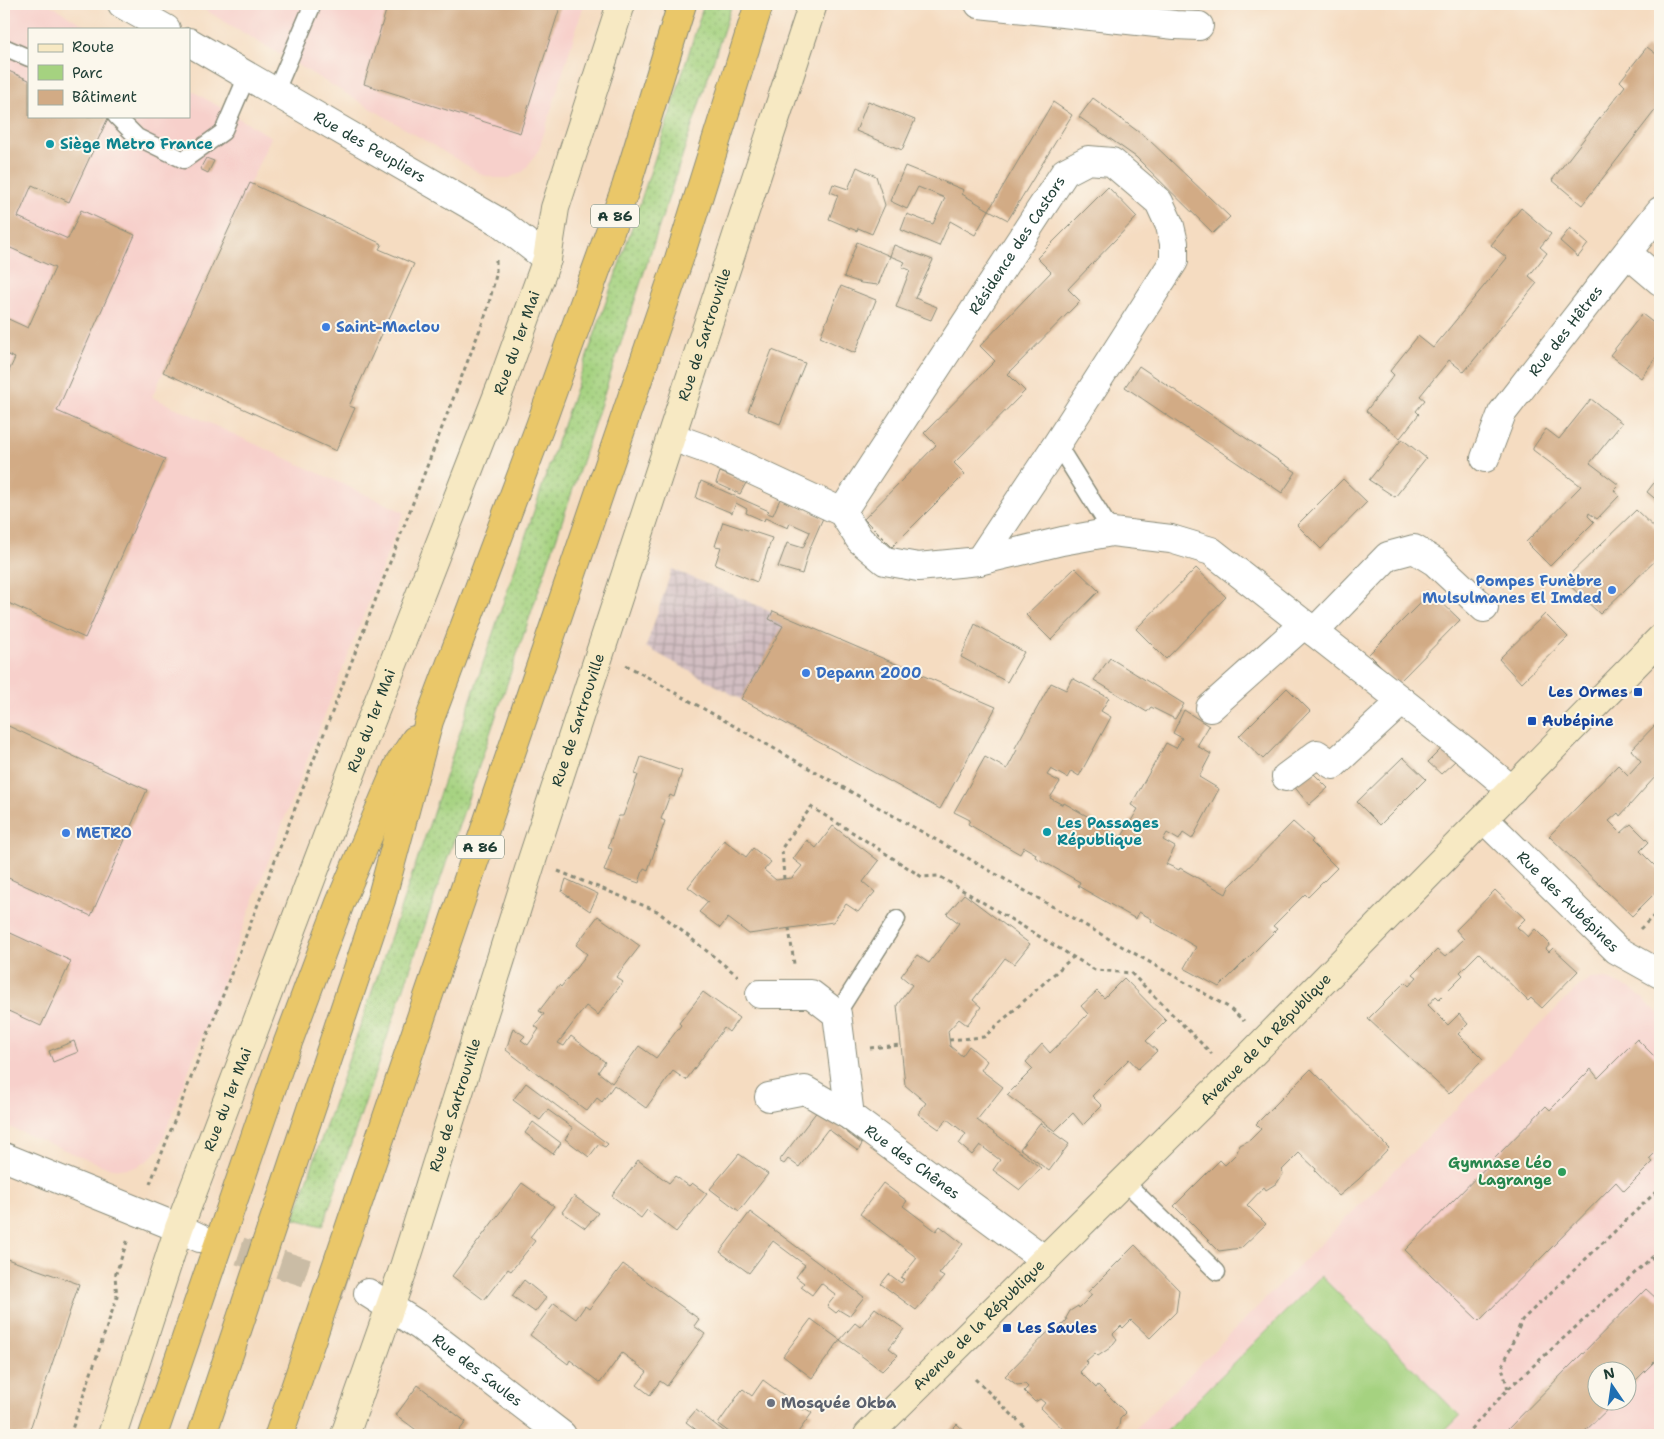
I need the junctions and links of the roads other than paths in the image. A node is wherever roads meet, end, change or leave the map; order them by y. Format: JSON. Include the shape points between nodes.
{"nodes":[{"id":1,"x":122,"y":4,"type":"edge"},
{"id":2,"x":313,"y":4,"type":"edge"},
{"id":3,"x":621,"y":4,"type":"edge"},
{"id":4,"x":682,"y":4,"type":"edge"},
{"id":5,"x":759,"y":4,"type":"edge"},
{"id":6,"x":813,"y":4,"type":"edge"},
{"id":7,"x":979,"y":4,"type":"edge"},
{"id":8,"x":1200,"y":26,"type":"dead end"},
{"id":9,"x":164,"y":28,"type":"edge"},
{"id":10,"x":190,"y":43,"type":"edge"},
{"id":11,"x":4,"y":47,"type":"edge"},
{"id":12,"x":28,"y":58,"type":"edge"},
{"id":13,"x":247,"y":76,"type":"junction"},
{"id":14,"x":275,"y":93,"type":"junction"},
{"id":15,"x":118,"y":118,"type":"edge"},
{"id":16,"x":1660,"y":211,"type":"edge"},
{"id":17,"x":1627,"y":253,"type":"junction"},
{"id":18,"x":547,"y":259,"type":"junction"},
{"id":19,"x":1660,"y":281,"type":"edge"},
{"id":20,"x":672,"y":437,"type":"junction"},
{"id":21,"x":1057,"y":444,"type":"junction"},
{"id":22,"x":1484,"y":458,"type":"dead end"},
{"id":23,"x":842,"y":512,"type":"junction"},
{"id":24,"x":1112,"y":532,"type":"junction"},
{"id":25,"x":979,"y":561,"type":"junction"},
{"id":26,"x":1484,"y":608,"type":"dead end"},
{"id":27,"x":1309,"y":628,"type":"junction"},
{"id":28,"x":1660,"y":639,"type":"edge"},
{"id":29,"x":1402,"y":701,"type":"junction"},
{"id":30,"x":1210,"y":708,"type":"dead end"},
{"id":31,"x":429,"y":721,"type":"junction"},
{"id":32,"x":1286,"y":777,"type":"dead end"},
{"id":33,"x":1512,"y":790,"type":"junction"},
{"id":34,"x":1484,"y":819,"type":"junction"},
{"id":35,"x":897,"y":919,"type":"dead end"},
{"id":36,"x":1660,"y":974,"type":"edge"},
{"id":37,"x":760,"y":994,"type":"road end"},
{"id":38,"x":837,"y":1014,"type":"junction"},
{"id":39,"x":769,"y":1097,"type":"dead end"},
{"id":40,"x":850,"y":1116,"type":"junction"},
{"id":41,"x":4,"y":1157,"type":"edge"},
{"id":42,"x":1124,"y":1181,"type":"junction"},
{"id":43,"x":189,"y":1233,"type":"junction"},
{"id":44,"x":1045,"y":1260,"type":"junction"},
{"id":45,"x":1217,"y":1272,"type":"dead end"},
{"id":46,"x":368,"y":1293,"type":"tunnel mouth"},
{"id":47,"x":391,"y":1307,"type":"junction"},
{"id":48,"x":112,"y":1435,"type":"edge"},
{"id":49,"x":153,"y":1435,"type":"edge"},
{"id":50,"x":202,"y":1435,"type":"edge"},
{"id":51,"x":279,"y":1435,"type":"edge"},
{"id":52,"x":345,"y":1435,"type":"edge"},
{"id":53,"x":562,"y":1435,"type":"edge"},
{"id":54,"x":868,"y":1435,"type":"edge"}],
"edges":[{"from":1,"to":9,"type":"street"},
{"from":2,"to":14,"type":"lane"},
{"from":3,"to":18,"type":"main road","name":"Rue du 1er Mai","via":[[555,208]]},
{"from":4,"to":31,"type":"highway","number":"A 86","via":[[626,187]]},
{"from":5,"to":51,"type":"highway","number":"A 86","via":[[676,268]]},
{"from":6,"to":20,"type":"main road","name":"Rue de Sartrouville"},
{"from":7,"to":8,"type":"street"},
{"from":10,"to":13,"type":"street","name":"Rue des Peupliers"},
{"from":11,"to":12,"type":"lane"},
{"from":13,"to":14,"type":"street","name":"Rue des Peupliers"},
{"from":13,"to":15,"type":"lane","via":[[223,132],[184,160],[136,137]]},
{"from":14,"to":18,"type":"street","name":"Rue des Peupliers","via":[[501,223]]},
{"from":16,"to":17,"type":"street","name":"Rue des Hêtres"},
{"from":17,"to":19,"type":"street"},
{"from":17,"to":22,"type":"street","name":"Rue des Hêtres","via":[[1502,413]]},
{"from":18,"to":43,"type":"main road","name":"Rue du 1er Mai","via":[[366,736]]},
{"from":20,"to":23,"type":"street","via":[[710,451]]},
{"from":20,"to":47,"type":"main road","name":"Rue de Sartrouville","via":[[532,860]]},
{"from":21,"to":23,"type":"street","name":"Résidence des Castors","via":[[1174,261],[1170,226],[1159,202],[1112,162],[1088,160],[1065,172]]},
{"from":21,"to":24,"type":"lane"},
{"from":21,"to":25,"type":"street","name":"Résidence des Castors"},
{"from":23,"to":25,"type":"street","via":[[860,540],[885,561],[918,567]]},
{"from":24,"to":25,"type":"street"},
{"from":24,"to":27,"type":"street","via":[[1171,539],[1210,551]]},
{"from":26,"to":27,"type":"street","via":[[1435,562],[1414,549],[1388,556]]},
{"from":27,"to":29,"type":"street"},
{"from":27,"to":30,"type":"street"},
{"from":28,"to":33,"type":"main road","name":"Avenue de la République"},
{"from":29,"to":32,"type":"street","via":[[1333,765],[1318,754]]},
{"from":29,"to":33,"type":"street"},
{"from":31,"to":49,"type":"highway","via":[[398,766],[340,903],[278,1070]]},
{"from":31,"to":50,"type":"highway","number":"A 86","via":[[381,900]]},
{"from":33,"to":34,"type":"main road","name":"Avenue de la République"},
{"from":34,"to":36,"type":"street","name":"Rue des Aubépines","via":[[1617,950]]},
{"from":34,"to":42,"type":"main road","name":"Avenue de la République"},
{"from":35,"to":38,"type":"lane"},
{"from":37,"to":38,"type":"street","via":[[811,994]]},
{"from":38,"to":40,"type":"street"},
{"from":39,"to":40,"type":"street","name":"Rue des Chênes","via":[[805,1090]]},
{"from":40,"to":44,"type":"street","name":"Rue des Chênes"},
{"from":41,"to":43,"type":"street"},
{"from":42,"to":44,"type":"main road","name":"Avenue de la République"},
{"from":42,"to":45,"type":"lane"},
{"from":43,"to":48,"type":"main road","name":"Rue du 1er Mai"},
{"from":44,"to":54,"type":"main road","name":"Avenue de la République"},
{"from":46,"to":47,"type":"street","name":"Rue des Saules"},
{"from":47,"to":52,"type":"main road","name":"Rue de Sartrouville"},
{"from":47,"to":53,"type":"street","name":"Rue des Saules"}]}
